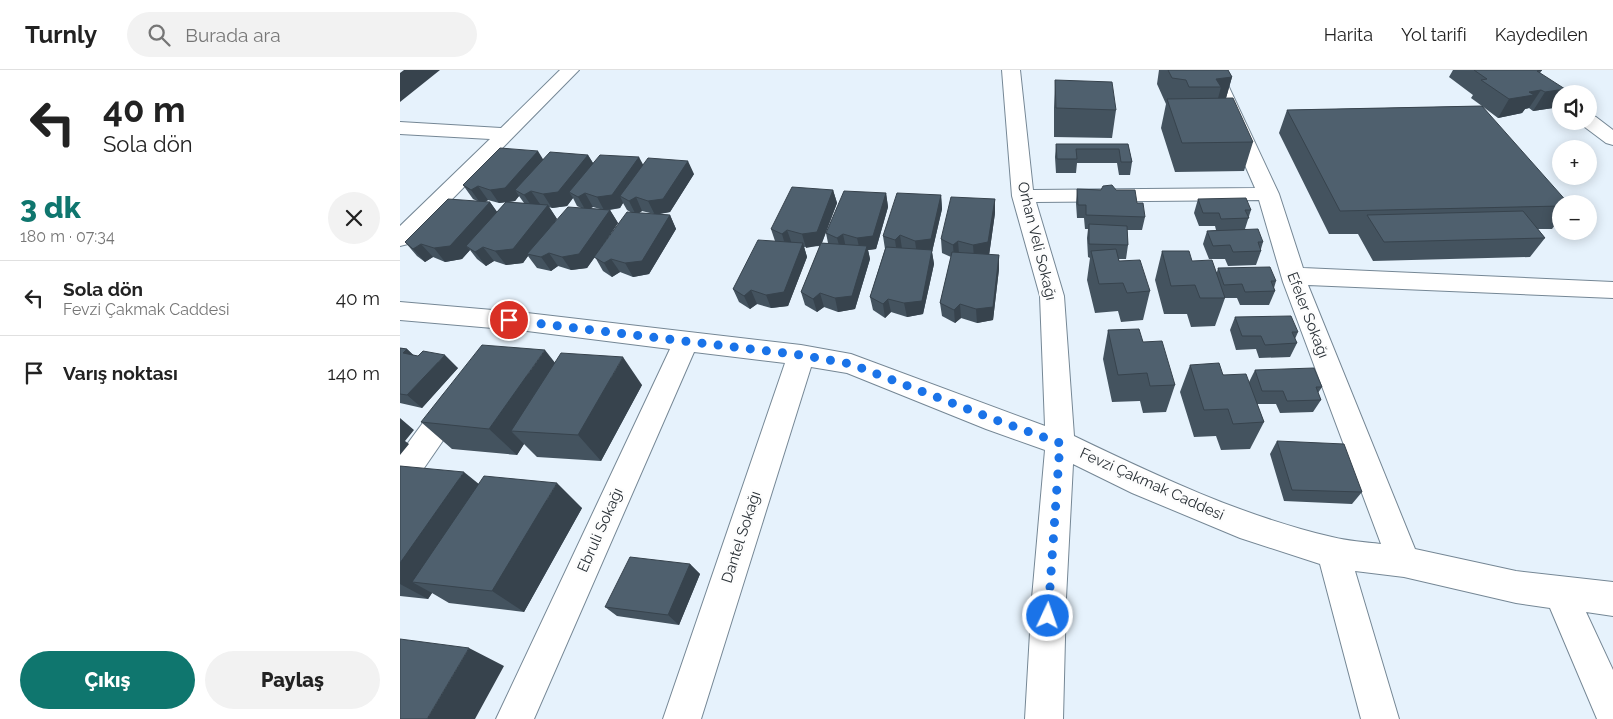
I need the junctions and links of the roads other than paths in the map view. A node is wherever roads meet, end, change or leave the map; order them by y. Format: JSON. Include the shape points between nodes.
{"nodes":[{"id":1,"x":570,"y":70,"type":"edge"},
{"id":2,"x":1011,"y":70,"type":"edge"},
{"id":3,"x":1212,"y":70,"type":"edge"},
{"id":4,"x":1520,"y":70,"type":"edge"},
{"id":5,"x":1552,"y":94,"type":"edge"},
{"id":6,"x":1597,"y":127,"type":"edge"},
{"id":7,"x":400,"y":128,"type":"edge"},
{"id":8,"x":505,"y":134,"type":"junction"},
{"id":9,"x":1613,"y":139,"type":"edge"},
{"id":10,"x":1268,"y":194,"type":"junction"},
{"id":11,"x":1022,"y":196,"type":"junction"},
{"id":12,"x":400,"y":239,"type":"edge"},
{"id":13,"x":1293,"y":276,"type":"junction"},
{"id":14,"x":1613,"y":290,"type":"edge"},
{"id":15,"x":400,"y":311,"type":"edge"},
{"id":16,"x":686,"y":341,"type":"junction"},
{"id":17,"x":801,"y":355,"type":"junction"},
{"id":18,"x":467,"y":384,"type":"edge"},
{"id":19,"x":1060,"y":443,"type":"junction"},
{"id":20,"x":400,"y":478,"type":"edge"},
{"id":21,"x":1333,"y":553,"type":"junction"},
{"id":22,"x":1404,"y":562,"type":"junction"},
{"id":23,"x":1560,"y":592,"type":"junction"},
{"id":24,"x":1613,"y":599,"type":"edge"},
{"id":25,"x":1613,"y":713,"type":"edge"},
{"id":26,"x":515,"y":719,"type":"edge"},
{"id":27,"x":682,"y":719,"type":"edge"},
{"id":28,"x":1044,"y":719,"type":"edge"},
{"id":29,"x":1380,"y":719,"type":"edge"}],
"edges":[{"from":1,"to":8,"type":"street"},
{"from":2,"to":11,"type":"street","name":"Orhan Veli Sokağı"},
{"from":3,"to":10,"type":"street","name":"Efeler Sokağı"},
{"from":4,"to":5,"type":"street"},
{"from":6,"to":9,"type":"street"},
{"from":7,"to":8,"type":"street"},
{"from":8,"to":12,"type":"street"},
{"from":10,"to":11,"type":"street"},
{"from":10,"to":13,"type":"street","name":"Efeler Sokağı"},
{"from":11,"to":19,"type":"street","name":"Orhan Veli Sokağı","via":[[1052,296]]},
{"from":13,"to":14,"type":"street"},
{"from":13,"to":22,"type":"street","name":"Efeler Sokağı"},
{"from":15,"to":16,"type":"street","name":"Fevzi Çakmak Caddesi"},
{"from":16,"to":17,"type":"street","name":"Fevzi Çakmak Caddesi"},
{"from":16,"to":26,"type":"street","name":"Ebruli Sokağı"},
{"from":17,"to":19,"type":"street","name":"Fevzi Çakmak Caddesi","via":[[851,364]]},
{"from":17,"to":27,"type":"street","name":"Dantel Sokağı"},
{"from":18,"to":20,"type":"street"},
{"from":19,"to":21,"type":"street","name":"Fevzi Çakmak Caddesi","via":[[1143,484],[1251,528]]},
{"from":19,"to":28,"type":"street","name":"Orhan Veli Sokağı"},
{"from":21,"to":22,"type":"street","name":"Fevzi Çakmak Caddesi"},
{"from":21,"to":29,"type":"street"},
{"from":22,"to":23,"type":"street","name":"Fevzi Çakmak Caddesi","via":[[1516,587]]},
{"from":23,"to":24,"type":"street","name":"Fevzi Çakmak Caddesi"},
{"from":23,"to":25,"type":"street"}]}
